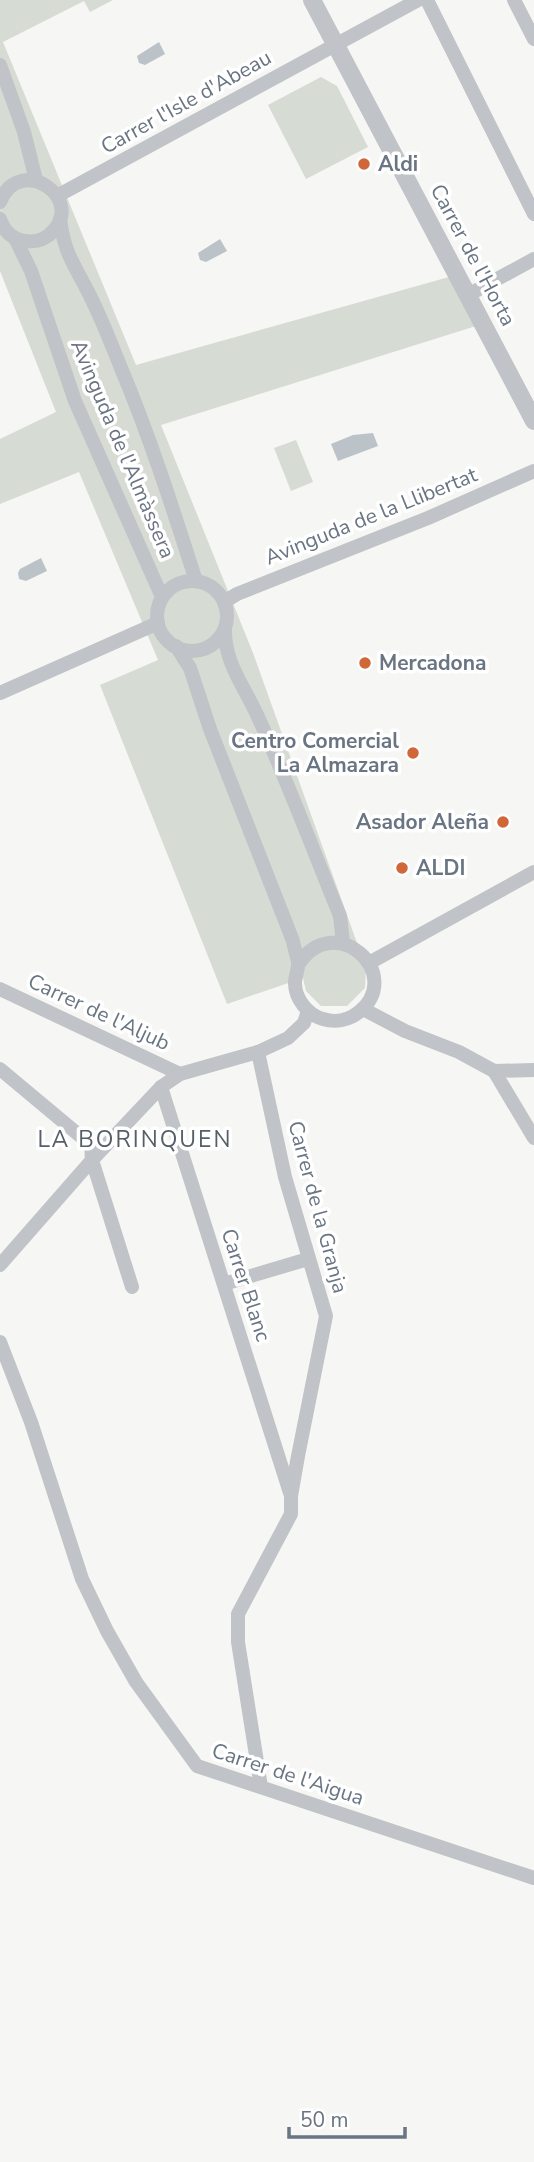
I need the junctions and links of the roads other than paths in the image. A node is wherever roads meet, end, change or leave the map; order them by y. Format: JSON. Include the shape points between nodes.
{"nodes":[{"id":1,"x":312,"y":0,"type":"edge"},
{"id":2,"x":418,"y":0,"type":"edge"},
{"id":3,"x":426,"y":0,"type":"edge"},
{"id":4,"x":514,"y":0,"type":"edge"},
{"id":5,"x":534,"y":39,"type":"edge"},
{"id":6,"x":334,"y":43,"type":"junction"},
{"id":7,"x":0,"y":65,"type":"edge"},
{"id":8,"x":36,"y":180,"type":"junction"},
{"id":9,"x":57,"y":196,"type":"junction"},
{"id":10,"x":0,"y":202,"type":"edge"},
{"id":11,"x":534,"y":214,"type":"edge"},
{"id":12,"x":60,"y":219,"type":"junction"},
{"id":13,"x":1,"y":224,"type":"edge"},
{"id":14,"x":15,"y":238,"type":"junction"},
{"id":15,"x":534,"y":258,"type":"edge"},
{"id":16,"x":468,"y":295,"type":"junction"},
{"id":17,"x":534,"y":421,"type":"edge"},
{"id":18,"x":534,"y":471,"type":"edge"},
{"id":19,"x":196,"y":581,"type":"junction"},
{"id":20,"x":162,"y":597,"type":"junction"},
{"id":21,"x":225,"y":602,"type":"junction"},
{"id":22,"x":158,"y":623,"type":"junction"},
{"id":23,"x":225,"y":629,"type":"junction"},
{"id":24,"x":176,"y":646,"type":"junction"},
{"id":25,"x":0,"y":693,"type":"edge"},
{"id":26,"x":534,"y":872,"type":"edge"},
{"id":27,"x":343,"y":943,"type":"junction"},
{"id":28,"x":369,"y":963,"type":"junction"},
{"id":29,"x":298,"y":965,"type":"junction"},
{"id":30,"x":0,"y":989,"type":"edge"},
{"id":31,"x":363,"y":1009,"type":"junction"},
{"id":32,"x":308,"y":1011,"type":"junction"},
{"id":33,"x":258,"y":1052,"type":"junction"},
{"id":34,"x":0,"y":1069,"type":"edge"},
{"id":35,"x":534,"y":1070,"type":"edge"},
{"id":36,"x":494,"y":1071,"type":"junction"},
{"id":37,"x":180,"y":1074,"type":"junction"},
{"id":38,"x":161,"y":1087,"type":"junction"},
{"id":39,"x":534,"y":1138,"type":"edge"},
{"id":40,"x":92,"y":1160,"type":"junction"},
{"id":41,"x":307,"y":1259,"type":"junction"},
{"id":42,"x":0,"y":1265,"type":"edge"},
{"id":43,"x":224,"y":1284,"type":"junction"},
{"id":44,"x":132,"y":1287,"type":"dead end"},
{"id":45,"x":0,"y":1342,"type":"edge"},
{"id":46,"x":291,"y":1496,"type":"junction"},
{"id":47,"x":261,"y":1787,"type":"junction"},
{"id":48,"x":534,"y":1878,"type":"edge"}],
"edges":[{"from":1,"to":6,"type":"street","name":"Carrer de l'Horta"},
{"from":2,"to":6,"type":"street","name":"Carrer l'Isle d'Abeau"},
{"from":3,"to":11,"type":"street"},
{"from":4,"to":5,"type":"street"},
{"from":6,"to":9,"type":"street","name":"Carrer l'Isle d'Abeau"},
{"from":6,"to":16,"type":"street","name":"Carrer de l'Horta"},
{"from":7,"to":8,"type":"street"},
{"from":8,"to":9,"type":"street"},
{"from":8,"to":10,"type":"street","via":[[8,189]]},
{"from":9,"to":12,"type":"street","name":"Avinguda de l'Almàssera"},
{"from":12,"to":14,"type":"street","via":[[47,237],[25,242]]},
{"from":12,"to":19,"type":"street","name":"Avinguda de l'Almàssera","via":[[71,263],[122,370]]},
{"from":13,"to":14,"type":"street"},
{"from":14,"to":20,"type":"street","name":"Avinguda de l'Almàssera","via":[[32,271],[75,401]]},
{"from":15,"to":16,"type":"street"},
{"from":16,"to":17,"type":"street","name":"Carrer de l'Horta"},
{"from":18,"to":21,"type":"street","name":"Avinguda de la Llibertat"},
{"from":19,"to":20,"type":"street","via":[[174,586]]},
{"from":19,"to":21,"type":"street","via":[[216,590]]},
{"from":20,"to":22,"type":"street"},
{"from":21,"to":23,"type":"street"},
{"from":22,"to":24,"type":"street"},
{"from":22,"to":25,"type":"street"},
{"from":23,"to":24,"type":"street","via":[[211,645],[196,650]]},
{"from":23,"to":27,"type":"street","via":[[224,647],[233,671],[258,716],[340,916]]},
{"from":24,"to":29,"type":"street","via":[[190,668],[293,941]]},
{"from":26,"to":28,"type":"street"},
{"from":27,"to":28,"type":"street","via":[[362,953]]},
{"from":27,"to":29,"type":"street","via":[[310,950]]},
{"from":28,"to":31,"type":"street","via":[[373,990]]},
{"from":29,"to":32,"type":"street","via":[[298,997]]},
{"from":30,"to":37,"type":"street","name":"Carrer de l'Aljub"},
{"from":31,"to":32,"type":"street","via":[[334,1021]]},
{"from":31,"to":36,"type":"street"},
{"from":32,"to":33,"type":"street","via":[[288,1038]]},
{"from":33,"to":37,"type":"street"},
{"from":33,"to":41,"type":"street","name":"Carrer de la Granja"},
{"from":34,"to":40,"type":"street","via":[[91,1145]]},
{"from":35,"to":36,"type":"street"},
{"from":36,"to":39,"type":"street"},
{"from":37,"to":38,"type":"street"},
{"from":38,"to":40,"type":"street"},
{"from":38,"to":43,"type":"street","name":"Carrer Blanc"},
{"from":40,"to":42,"type":"street"},
{"from":40,"to":44,"type":"street"},
{"from":41,"to":43,"type":"street"},
{"from":41,"to":46,"type":"street","name":"Carrer de la Granja","via":[[326,1316]]},
{"from":43,"to":46,"type":"street","name":"Carrer Blanc"},
{"from":45,"to":47,"type":"street","name":"Carrer de l'Aigua","via":[[82,1578],[136,1682],[197,1766]]},
{"from":46,"to":47,"type":"street","name":"Carrer de la Granja","via":[[291,1514],[238,1614],[237,1642]]},
{"from":47,"to":48,"type":"street","name":"Carrer de l'Aigua"}]}
